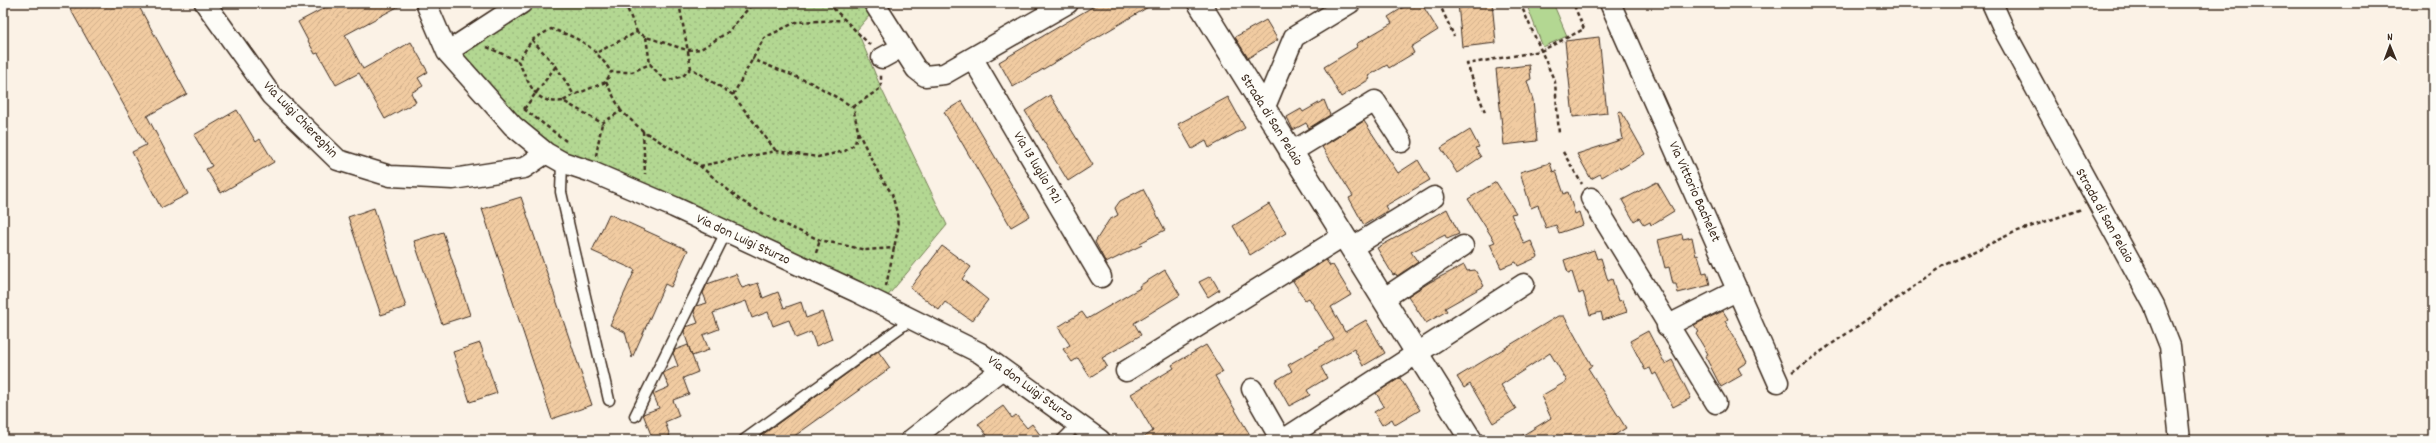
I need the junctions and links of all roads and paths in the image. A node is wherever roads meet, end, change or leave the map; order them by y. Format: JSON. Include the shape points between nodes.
{"nodes":[{"id":1,"x":204,"y":3,"type":"edge"},
{"id":2,"x":426,"y":3,"type":"edge"},
{"id":3,"x":522,"y":3,"type":"edge"},
{"id":4,"x":625,"y":3,"type":"edge"},
{"id":5,"x":679,"y":3,"type":"edge"},
{"id":6,"x":752,"y":3,"type":"edge"},
{"id":7,"x":828,"y":3,"type":"edge"},
{"id":8,"x":874,"y":3,"type":"edge"},
{"id":9,"x":1068,"y":3,"type":"edge"},
{"id":10,"x":1198,"y":3,"type":"edge"},
{"id":11,"x":1350,"y":3,"type":"edge"},
{"id":12,"x":1439,"y":3,"type":"edge"},
{"id":13,"x":1520,"y":3,"type":"edge"},
{"id":14,"x":1573,"y":3,"type":"edge"},
{"id":15,"x":1610,"y":3,"type":"edge"},
{"id":16,"x":1992,"y":3,"type":"edge"},
{"id":17,"x":843,"y":20,"type":"junction"},
{"id":18,"x":637,"y":32,"type":"junction"},
{"id":19,"x":1454,"y":36,"type":"dead end"},
{"id":20,"x":646,"y":37,"type":"junction"},
{"id":21,"x":468,"y":38,"type":"junction"},
{"id":22,"x":532,"y":40,"type":"junction"},
{"id":23,"x":902,"y":47,"type":"junction"},
{"id":24,"x":687,"y":50,"type":"junction"},
{"id":25,"x":1541,"y":51,"type":"junction"},
{"id":26,"x":447,"y":52,"type":"junction"},
{"id":27,"x":598,"y":52,"type":"junction"},
{"id":28,"x":882,"y":58,"type":"junction"},
{"id":29,"x":752,"y":59,"type":"junction"},
{"id":30,"x":972,"y":59,"type":"junction"},
{"id":31,"x":518,"y":61,"type":"junction"},
{"id":32,"x":650,"y":64,"type":"junction"},
{"id":33,"x":556,"y":66,"type":"junction"},
{"id":34,"x":691,"y":68,"type":"junction"},
{"id":35,"x":611,"y":72,"type":"junction"},
{"id":36,"x":606,"y":82,"type":"junction"},
{"id":37,"x":535,"y":93,"type":"junction"},
{"id":38,"x":574,"y":94,"type":"junction"},
{"id":39,"x":733,"y":95,"type":"junction"},
{"id":40,"x":563,"y":101,"type":"junction"},
{"id":41,"x":852,"y":107,"type":"junction"},
{"id":42,"x":1264,"y":110,"type":"junction"},
{"id":43,"x":621,"y":111,"type":"junction"},
{"id":44,"x":1485,"y":112,"type":"dead end"},
{"id":45,"x":602,"y":123,"type":"junction"},
{"id":46,"x":513,"y":126,"type":"junction"},
{"id":47,"x":643,"y":131,"type":"junction"},
{"id":48,"x":858,"y":131,"type":"junction"},
{"id":49,"x":1559,"y":134,"type":"dead end"},
{"id":50,"x":1402,"y":142,"type":"dead end"},
{"id":51,"x":776,"y":151,"type":"junction"},
{"id":52,"x":1290,"y":152,"type":"junction"},
{"id":53,"x":1563,"y":152,"type":"dead end"},
{"id":54,"x":554,"y":158,"type":"junction"},
{"id":55,"x":700,"y":166,"type":"junction"},
{"id":56,"x":592,"y":172,"type":"junction"},
{"id":57,"x":646,"y":196,"type":"junction"},
{"id":58,"x":1434,"y":198,"type":"dead end"},
{"id":59,"x":1591,"y":198,"type":"joint"},
{"id":60,"x":2098,"y":204,"type":"junction"},
{"id":61,"x":726,"y":232,"type":"junction"},
{"id":62,"x":1347,"y":242,"type":"junction"},
{"id":63,"x":1463,"y":246,"type":"dead end"},
{"id":64,"x":895,"y":248,"type":"junction"},
{"id":65,"x":1102,"y":277,"type":"dead end"},
{"id":66,"x":1524,"y":284,"type":"dead end"},
{"id":67,"x":1738,"y":290,"type":"junction"},
{"id":68,"x":1382,"y":299,"type":"junction"},
{"id":69,"x":881,"y":304,"type":"junction"},
{"id":70,"x":912,"y":319,"type":"junction"},
{"id":71,"x":1667,"y":326,"type":"junction"},
{"id":72,"x":1417,"y":354,"type":"junction"},
{"id":73,"x":1002,"y":369,"type":"junction"},
{"id":74,"x":1126,"y":371,"type":"dead end"},
{"id":75,"x":1778,"y":382,"type":"joint"},
{"id":76,"x":1252,"y":389,"type":"dead end"},
{"id":77,"x":609,"y":400,"type":"dead end"},
{"id":78,"x":1716,"y":403,"type":"dead end"},
{"id":79,"x":636,"y":416,"type":"dead end"},
{"id":80,"x":1078,"y":424,"type":"junction"},
{"id":81,"x":744,"y":440,"type":"edge"},
{"id":82,"x":911,"y":440,"type":"edge"},
{"id":83,"x":1062,"y":440,"type":"edge"},
{"id":84,"x":1100,"y":440,"type":"edge"},
{"id":85,"x":1282,"y":440,"type":"edge"},
{"id":86,"x":1471,"y":440,"type":"edge"},
{"id":87,"x":2180,"y":440,"type":"edge"}],
"edges":[{"from":1,"to":54,"type":"street","name":"Via Luigi Chiereghin","via":[[271,95],[338,160],[390,176],[453,179],[524,168]]},
{"from":2,"to":26,"type":"street","name":"Via don Luigi Sturzo"},
{"from":3,"to":21,"type":"street"},
{"from":4,"to":18,"type":"path"},
{"from":5,"to":24,"type":"path"},
{"from":6,"to":24,"type":"path","via":[[728,32],[701,49]]},
{"from":7,"to":17,"type":"path"},
{"from":8,"to":23,"type":"street"},
{"from":9,"to":30,"type":"street"},
{"from":10,"to":42,"type":"main road","name":"Strada di San Pelaio"},
{"from":11,"to":42,"type":"street","via":[[1294,37]]},
{"from":12,"to":19,"type":"path"},
{"from":13,"to":25,"type":"path"},
{"from":14,"to":25,"type":"path","via":[[1584,29]]},
{"from":15,"to":67,"type":"street","name":"Via Vittorio Bachelet"},
{"from":16,"to":60,"type":"street","name":"Strada di San Pelaio","via":[[2005,32]]},
{"from":17,"to":28,"type":"path"},
{"from":17,"to":29,"type":"path","via":[[796,22],[764,38]]},
{"from":18,"to":20,"type":"path"},
{"from":18,"to":27,"type":"path"},
{"from":20,"to":24,"type":"path"},
{"from":20,"to":32,"type":"path"},
{"from":21,"to":26,"type":"street"},
{"from":21,"to":31,"type":"path"},
{"from":22,"to":27,"type":"path","via":[[551,29],[568,34]]},
{"from":22,"to":31,"type":"path"},
{"from":22,"to":33,"type":"path"},
{"from":23,"to":28,"type":"street"},
{"from":23,"to":30,"type":"street","via":[[916,69],[925,76],[944,74]]},
{"from":24,"to":34,"type":"path"},
{"from":25,"to":44,"type":"path","via":[[1467,64]]},
{"from":25,"to":49,"type":"path","via":[[1555,82]]},
{"from":26,"to":46,"type":"street","name":"Via don Luigi Sturzo"},
{"from":27,"to":35,"type":"path"},
{"from":28,"to":41,"type":"path","via":[[881,88]]},
{"from":29,"to":39,"type":"path"},
{"from":29,"to":41,"type":"path","via":[[814,84]]},
{"from":30,"to":65,"type":"street","name":"Via 13 luglio 1921"},
{"from":31,"to":37,"type":"path"},
{"from":32,"to":34,"type":"path","via":[[665,81],[683,76]]},
{"from":32,"to":35,"type":"path","via":[[632,72]]},
{"from":33,"to":37,"type":"path"},
{"from":33,"to":38,"type":"path"},
{"from":34,"to":39,"type":"path"},
{"from":35,"to":36,"type":"path"},
{"from":36,"to":38,"type":"path"},
{"from":36,"to":43,"type":"path"},
{"from":37,"to":40,"type":"path","via":[[550,103]]},
{"from":37,"to":46,"type":"path"},
{"from":38,"to":40,"type":"path"},
{"from":39,"to":51,"type":"path"},
{"from":40,"to":45,"type":"path"},
{"from":41,"to":48,"type":"path"},
{"from":42,"to":52,"type":"main road","name":"Strada di San Pelaio"},
{"from":43,"to":45,"type":"path"},
{"from":43,"to":47,"type":"path"},
{"from":45,"to":56,"type":"path"},
{"from":46,"to":54,"type":"street","name":"Via don Luigi Sturzo"},
{"from":47,"to":55,"type":"path"},
{"from":47,"to":57,"type":"path"},
{"from":48,"to":51,"type":"path","via":[[855,144],[845,151],[818,157]]},
{"from":48,"to":64,"type":"path","via":[[892,194],[898,213]]},
{"from":50,"to":52,"type":"street","via":[[1375,101]]},
{"from":51,"to":55,"type":"path"},
{"from":52,"to":62,"type":"main road","name":"Strada di San Pelaio"},
{"from":53,"to":59,"type":"path"},
{"from":54,"to":56,"type":"street","name":"Via don Luigi Sturzo"},
{"from":54,"to":77,"type":"lane"},
{"from":55,"to":64,"type":"path","via":[[740,200],[778,222],[820,240],[866,250]]},
{"from":56,"to":57,"type":"street","name":"Via don Luigi Sturzo"},
{"from":57,"to":61,"type":"street","name":"Via don Luigi Sturzo"},
{"from":58,"to":62,"type":"street"},
{"from":59,"to":71,"type":"street"},
{"from":60,"to":75,"type":"path","via":[[2015,232],[1943,266]]},
{"from":60,"to":87,"type":"street","name":"Strada di San Pelaio","via":[[2154,305],[2170,346]]},
{"from":61,"to":69,"type":"street","name":"Via don Luigi Sturzo"},
{"from":61,"to":79,"type":"lane"},
{"from":62,"to":68,"type":"main road","name":"Strada di San Pelaio"},
{"from":62,"to":74,"type":"street"},
{"from":63,"to":68,"type":"street"},
{"from":64,"to":69,"type":"path"},
{"from":66,"to":72,"type":"street"},
{"from":67,"to":71,"type":"street"},
{"from":67,"to":75,"type":"street","name":"Via Vittorio Bachelet"},
{"from":68,"to":72,"type":"main road","name":"Strada di San Pelaio"},
{"from":69,"to":70,"type":"street","name":"Via don Luigi Sturzo"},
{"from":70,"to":73,"type":"street","name":"Via don Luigi Sturzo","via":[[980,353]]},
{"from":70,"to":81,"type":"lane"},
{"from":71,"to":78,"type":"street"},
{"from":72,"to":85,"type":"street"},
{"from":72,"to":86,"type":"main road","name":"Strada di San Pelaio"},
{"from":73,"to":80,"type":"street","name":"Via don Luigi Sturzo"},
{"from":73,"to":82,"type":"street"},
{"from":76,"to":85,"type":"street"},
{"from":80,"to":83,"type":"lane"},
{"from":80,"to":84,"type":"street","name":"Via don Luigi Sturzo"}]}
